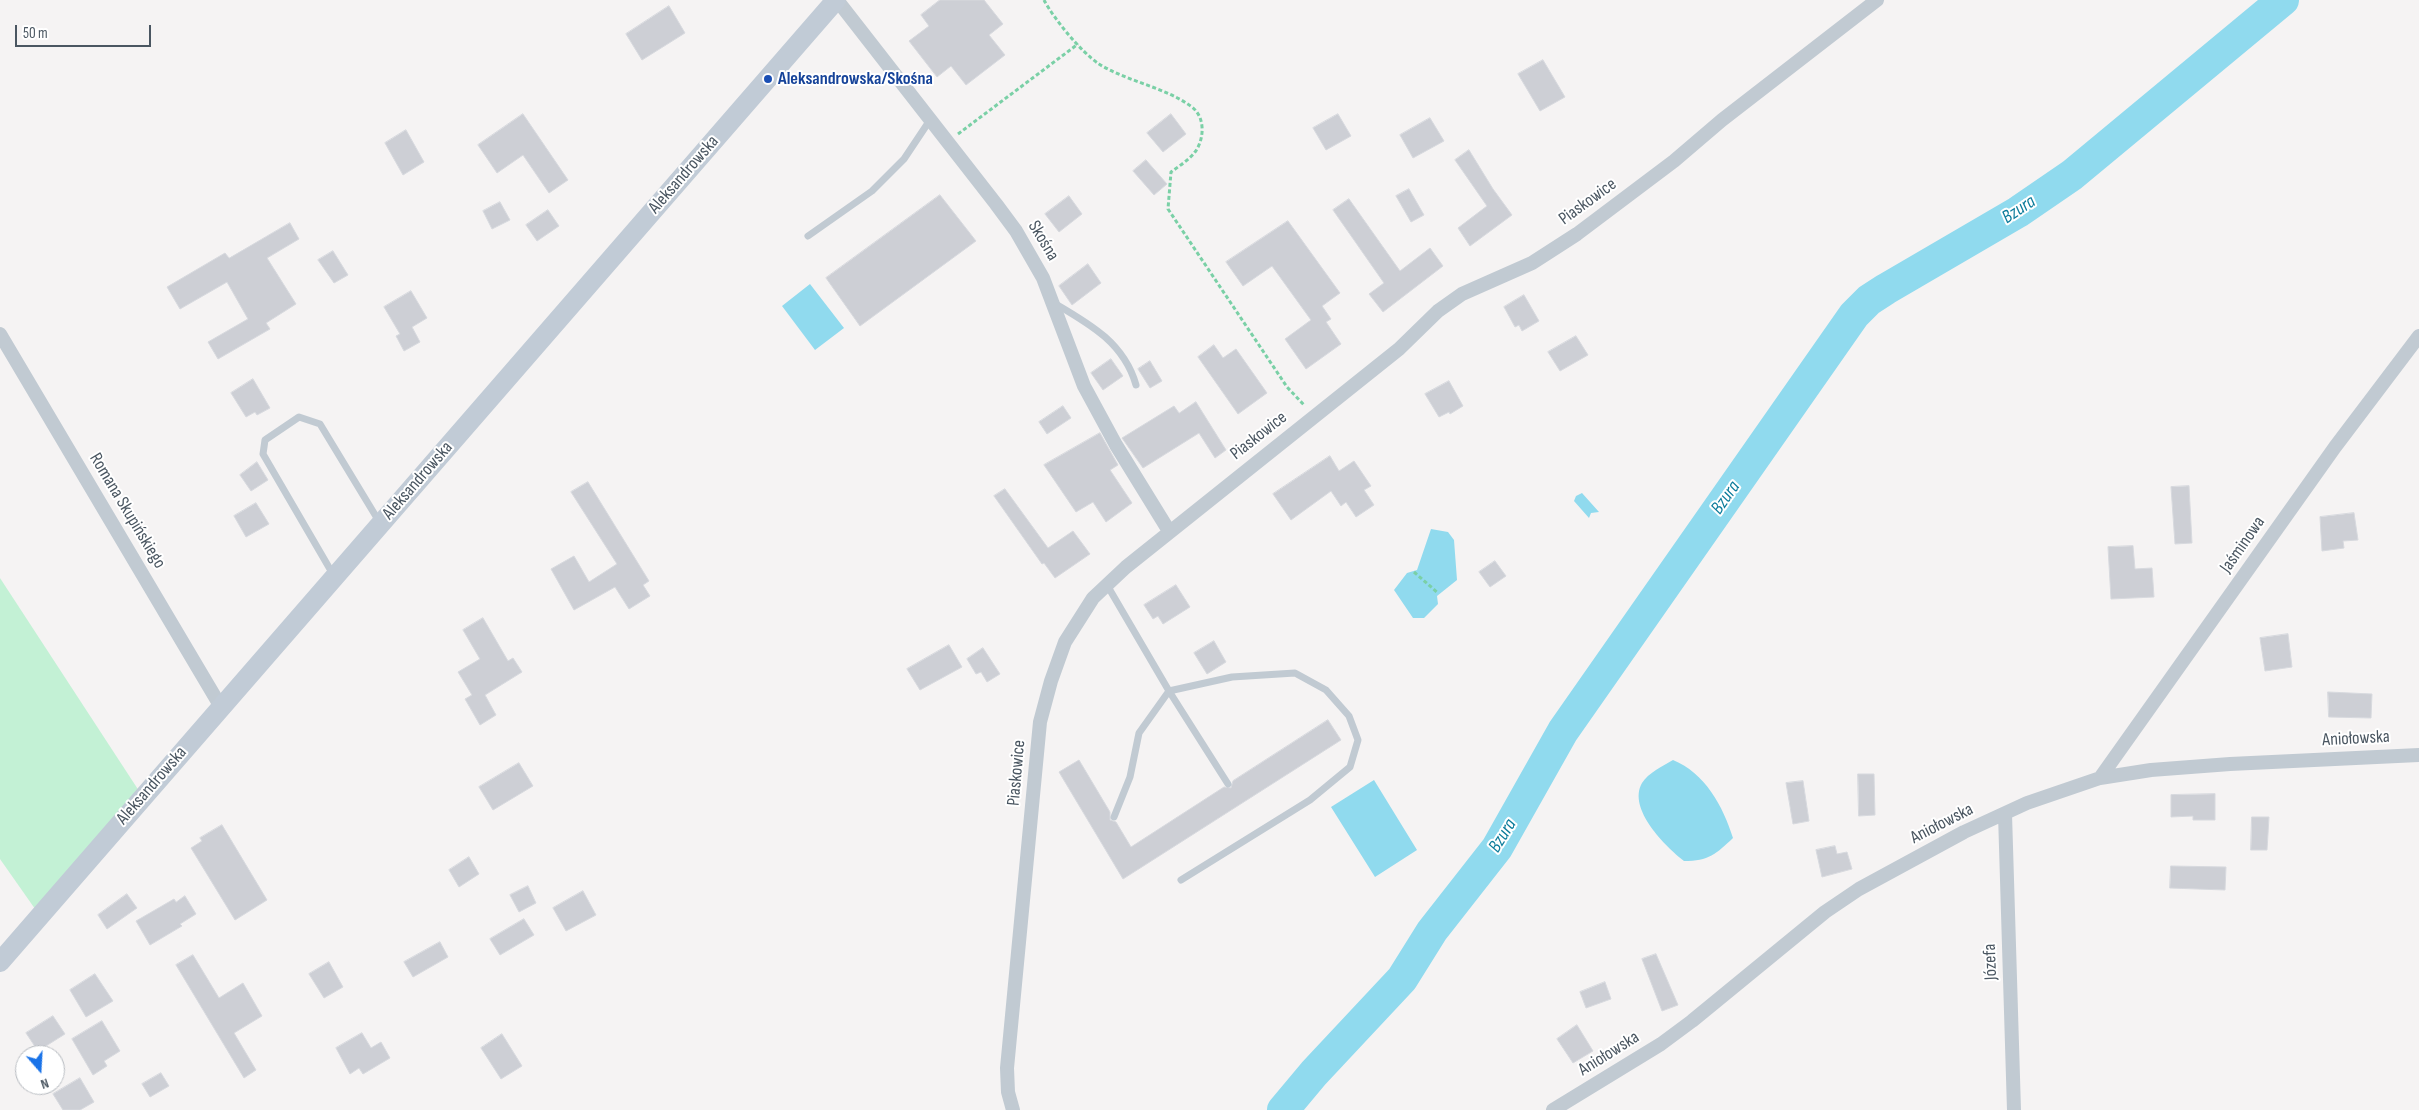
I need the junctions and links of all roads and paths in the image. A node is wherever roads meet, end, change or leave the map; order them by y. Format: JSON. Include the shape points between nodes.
{"nodes":[{"id":1,"x":837,"y":0,"type":"edge"},
{"id":2,"x":1044,"y":0,"type":"edge"},
{"id":3,"x":1877,"y":0,"type":"edge"},
{"id":4,"x":1078,"y":44,"type":"junction"},
{"id":5,"x":930,"y":120,"type":"junction"},
{"id":6,"x":947,"y":142,"type":"junction"},
{"id":7,"x":808,"y":236,"type":"dead end"},
{"id":8,"x":1052,"y":302,"type":"junction"},
{"id":9,"x":0,"y":334,"type":"edge"},
{"id":10,"x":2419,"y":336,"type":"edge"},
{"id":11,"x":1136,"y":385,"type":"dead end"},
{"id":12,"x":1314,"y":417,"type":"junction"},
{"id":13,"x":381,"y":524,"type":"junction"},
{"id":14,"x":1169,"y":531,"type":"junction"},
{"id":15,"x":1414,"y":572,"type":"dead end"},
{"id":16,"x":334,"y":577,"type":"junction"},
{"id":17,"x":1106,"y":585,"type":"junction"},
{"id":18,"x":1438,"y":593,"type":"dead end"},
{"id":19,"x":1169,"y":691,"type":"junction"},
{"id":20,"x":222,"y":707,"type":"junction"},
{"id":21,"x":2419,"y":755,"type":"edge"},
{"id":22,"x":2100,"y":778,"type":"junction"},
{"id":23,"x":1228,"y":784,"type":"dead end"},
{"id":24,"x":2005,"y":814,"type":"junction"},
{"id":25,"x":1114,"y":817,"type":"dead end"},
{"id":26,"x":1181,"y":880,"type":"dead end"},
{"id":27,"x":0,"y":962,"type":"edge"},
{"id":28,"x":1013,"y":1110,"type":"edge"},
{"id":29,"x":1553,"y":1110,"type":"edge"},
{"id":30,"x":2014,"y":1110,"type":"edge"}],
"edges":[{"from":1,"to":5,"type":"street","name":"Skośna"},
{"from":1,"to":13,"type":"main road","name":"Aleksandrowska"},
{"from":2,"to":4,"type":"path"},
{"from":3,"to":12,"type":"street","name":"Piaskowice","via":[[1578,234],[1532,263],[1462,294],[1438,311],[1399,349]]},
{"from":4,"to":6,"type":"path"},
{"from":4,"to":12,"type":"path","via":[[1098,63],[1194,108],[1200,118],[1203,136],[1194,153],[1171,172],[1168,209],[1287,387]]},
{"from":5,"to":6,"type":"street","name":"Skośna"},
{"from":5,"to":7,"type":"lane","via":[[904,158],[872,191]]},
{"from":6,"to":8,"type":"street","name":"Skośna","via":[[1016,231],[1039,270]]},
{"from":8,"to":11,"type":"lane","via":[[1107,337],[1123,355]]},
{"from":8,"to":14,"type":"street","name":"Skośna","via":[[1084,386]]},
{"from":9,"to":20,"type":"street","name":"Romana Skupińskiego"},
{"from":10,"to":22,"type":"street","name":"Jaśminowa","via":[[2335,447]]},
{"from":12,"to":14,"type":"street","name":"Piaskowice"},
{"from":13,"to":16,"type":"main road","name":"Aleksandrowska"},
{"from":13,"to":16,"type":"lane","via":[[320,424],[299,417],[265,440],[263,454]]},
{"from":14,"to":17,"type":"street","name":"Piaskowice"},
{"from":15,"to":18,"type":"path"},
{"from":16,"to":20,"type":"main road","name":"Aleksandrowska"},
{"from":17,"to":19,"type":"lane"},
{"from":17,"to":28,"type":"street","name":"Piaskowice","via":[[1092,598],[1065,642],[1040,722],[1006,1068]]},
{"from":19,"to":23,"type":"lane"},
{"from":19,"to":25,"type":"lane","via":[[1139,733],[1130,777]]},
{"from":19,"to":26,"type":"lane","via":[[1232,677],[1295,673],[1326,690],[1349,716],[1358,740],[1350,767],[1310,800]]},
{"from":20,"to":27,"type":"main road","name":"Aleksandrowska"},
{"from":21,"to":22,"type":"street","name":"Aniołowska","via":[[2230,764]]},
{"from":22,"to":24,"type":"street","name":"Aniołowska","via":[[2027,802]]},
{"from":24,"to":29,"type":"street","name":"Aniołowska","via":[[1964,832],[1859,889],[1825,912],[1668,1038]]},
{"from":24,"to":30,"type":"street","name":"Józefa"}]}
